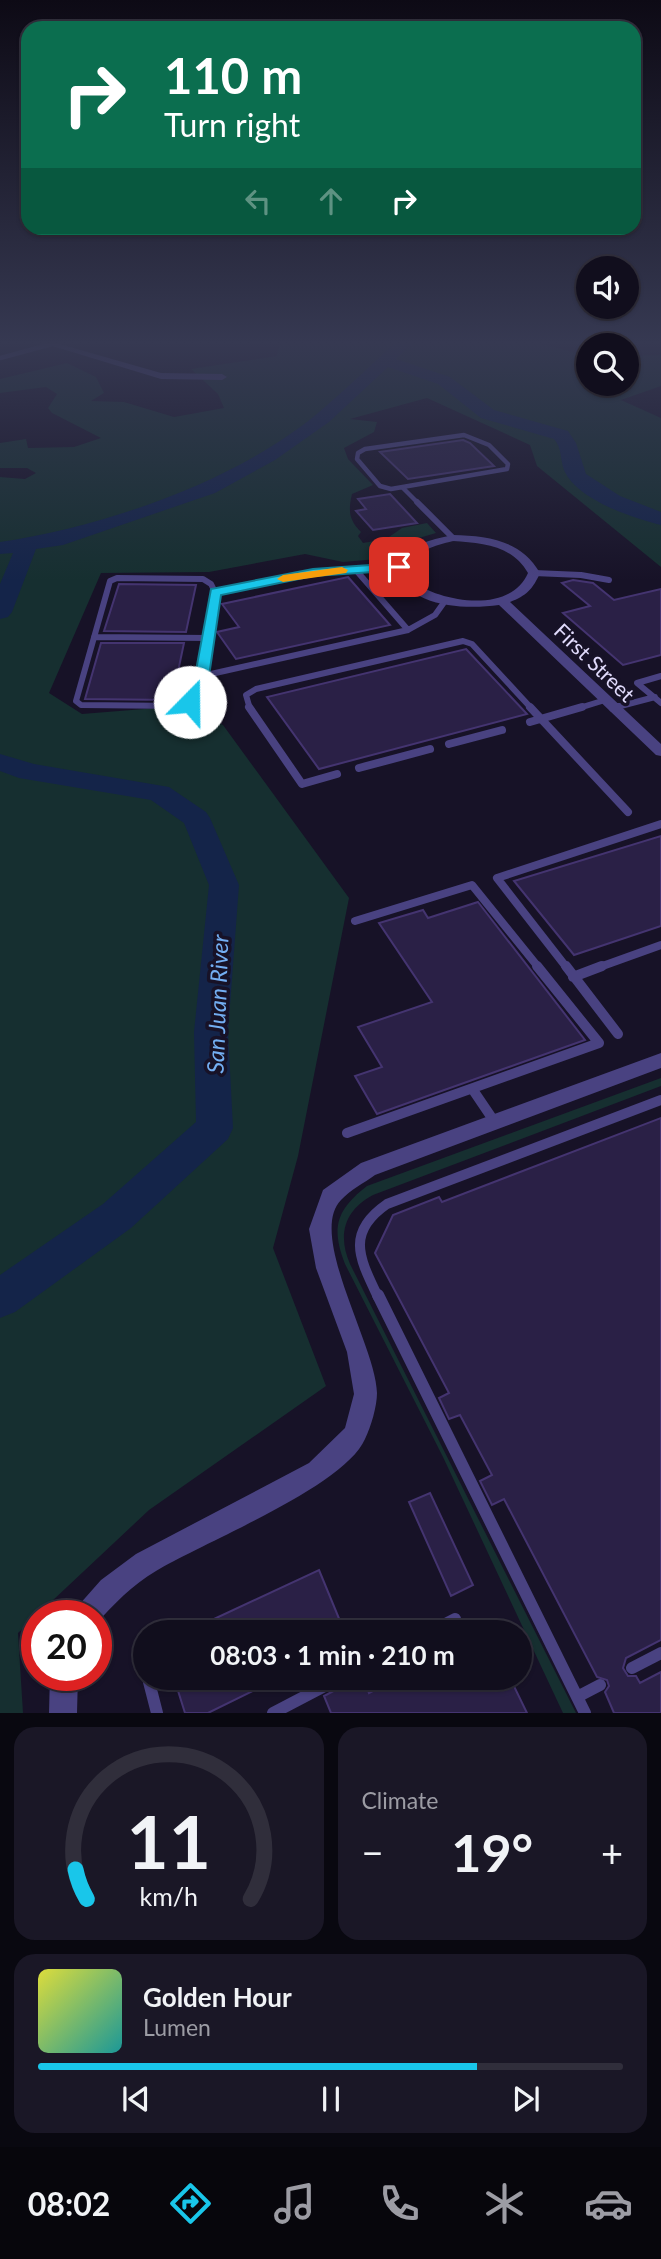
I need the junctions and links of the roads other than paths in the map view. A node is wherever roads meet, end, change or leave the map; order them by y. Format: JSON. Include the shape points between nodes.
{"nodes":[{"id":1,"x":403,"y":488,"type":"junction"},
{"id":2,"x":453,"y":538,"type":"junction"},
{"id":3,"x":399,"y":567,"type":"junction"},
{"id":4,"x":355,"y":569,"type":"junction"},
{"id":5,"x":534,"y":573,"type":"junction"},
{"id":6,"x":610,"y":580,"type":"dead end"},
{"id":7,"x":215,"y":592,"type":"junction"},
{"id":8,"x":501,"y":600,"type":"junction"},
{"id":9,"x":445,"y":601,"type":"junction"},
{"id":10,"x":408,"y":630,"type":"junction"},
{"id":11,"x":94,"y":637,"type":"junction"},
{"id":12,"x":208,"y":638,"type":"junction"},
{"id":13,"x":202,"y":676,"type":"junction"},
{"id":14,"x":661,"y":676,"type":"edge"},
{"id":15,"x":658,"y":700,"type":"edge"},
{"id":16,"x":609,"y":704,"type":"junction"},
{"id":17,"x":542,"y":719,"type":"junction"},
{"id":18,"x":530,"y":722,"type":"dead end"},
{"id":19,"x":502,"y":730,"type":"dead end"},
{"id":20,"x":449,"y":744,"type":"dead end"},
{"id":21,"x":430,"y":749,"type":"dead end"},
{"id":22,"x":661,"y":752,"type":"edge"},
{"id":23,"x":359,"y":768,"type":"dead end"},
{"id":24,"x":337,"y":774,"type":"dead end"},
{"id":25,"x":628,"y":812,"type":"dead end"},
{"id":26,"x":661,"y":824,"type":"edge"},
{"id":27,"x":355,"y":920,"type":"dead end"},
{"id":28,"x":661,"y":945,"type":"edge"},
{"id":29,"x":573,"y":977,"type":"junction"},
{"id":30,"x":618,"y":1034,"type":"dead end"},
{"id":31,"x":661,"y":1060,"type":"edge"},
{"id":32,"x":473,"y":1090,"type":"junction"},
{"id":33,"x":661,"y":1100,"type":"edge"},
{"id":34,"x":494,"y":1121,"type":"junction"},
{"id":35,"x":347,"y":1133,"type":"dead end"},
{"id":36,"x":101,"y":1600,"type":"edge"},
{"id":37,"x":661,"y":1653,"type":"edge"},
{"id":38,"x":632,"y":1668,"type":"dead end"},
{"id":39,"x":600,"y":1685,"type":"dead end"},
{"id":40,"x":151,"y":1690,"type":"edge"},
{"id":41,"x":317,"y":1690,"type":"edge"},
{"id":42,"x":64,"y":1691,"type":"edge"},
{"id":43,"x":577,"y":1697,"type":"junction"},
{"id":44,"x":63,"y":1713,"type":"edge"},
{"id":45,"x":157,"y":1713,"type":"edge"},
{"id":46,"x":273,"y":1713,"type":"edge"},
{"id":47,"x":585,"y":1713,"type":"edge"}],
"edges":[{"from":1,"to":1,"type":"lane","via":[[498,473],[508,464],[479,438],[464,435],[358,453],[357,459],[380,486]]},
{"from":1,"to":2,"type":"lane"},
{"from":2,"to":3,"type":"street","via":[[426,543],[407,553]]},
{"from":2,"to":5,"type":"street","via":[[488,541],[517,551],[530,561]]},
{"from":3,"to":4,"type":"lane"},
{"from":3,"to":9,"type":"street","via":[[404,581],[420,593]]},
{"from":4,"to":7,"type":"lane","via":[[313,572]]},
{"from":4,"to":10,"type":"lane"},
{"from":5,"to":6,"type":"lane"},
{"from":5,"to":8,"type":"street","via":[[526,589]]},
{"from":7,"to":11,"type":"lane","via":[[203,579],[110,580]]},
{"from":7,"to":12,"type":"lane"},
{"from":8,"to":9,"type":"street","via":[[474,604]]},
{"from":8,"to":16,"type":"street","name":"First Street"},
{"from":9,"to":10,"type":"lane","via":[[435,615]]},
{"from":10,"to":13,"type":"lane"},
{"from":11,"to":12,"type":"lane"},
{"from":11,"to":13,"type":"lane","via":[[76,701],[81,705],[181,706],[195,695]]},
{"from":12,"to":13,"type":"lane"},
{"from":14,"to":15,"type":"lane","via":[[637,683]]},
{"from":15,"to":16,"type":"lane"},
{"from":16,"to":17,"type":"lane"},
{"from":16,"to":22,"type":"street","name":"First Street"},
{"from":17,"to":18,"type":"lane"},
{"from":17,"to":24,"type":"lane","via":[[472,644],[463,641],[246,695],[248,706],[302,785]]},
{"from":17,"to":25,"type":"lane"},
{"from":19,"to":20,"type":"lane"},
{"from":21,"to":23,"type":"lane"},
{"from":26,"to":29,"type":"lane","via":[[496,878]]},
{"from":27,"to":32,"type":"lane","via":[[472,885],[599,1043]]},
{"from":28,"to":29,"type":"lane"},
{"from":29,"to":30,"type":"lane"},
{"from":31,"to":34,"type":"street"},
{"from":32,"to":34,"type":"lane"},
{"from":32,"to":35,"type":"lane"},
{"from":33,"to":43,"type":"lane","via":[[387,1204],[362,1226],[358,1243],[363,1266]]},
{"from":34,"to":36,"type":"street","via":[[352,1176],[333,1191],[323,1210],[321,1256],[356,1349],[366,1391],[361,1427],[348,1447],[318,1472],[145,1563]]},
{"from":37,"to":38,"type":"lane"},
{"from":39,"to":43,"type":"lane"},
{"from":40,"to":45,"type":"lane"},
{"from":41,"to":46,"type":"lane"},
{"from":42,"to":44,"type":"street"},
{"from":43,"to":47,"type":"lane"}]}
